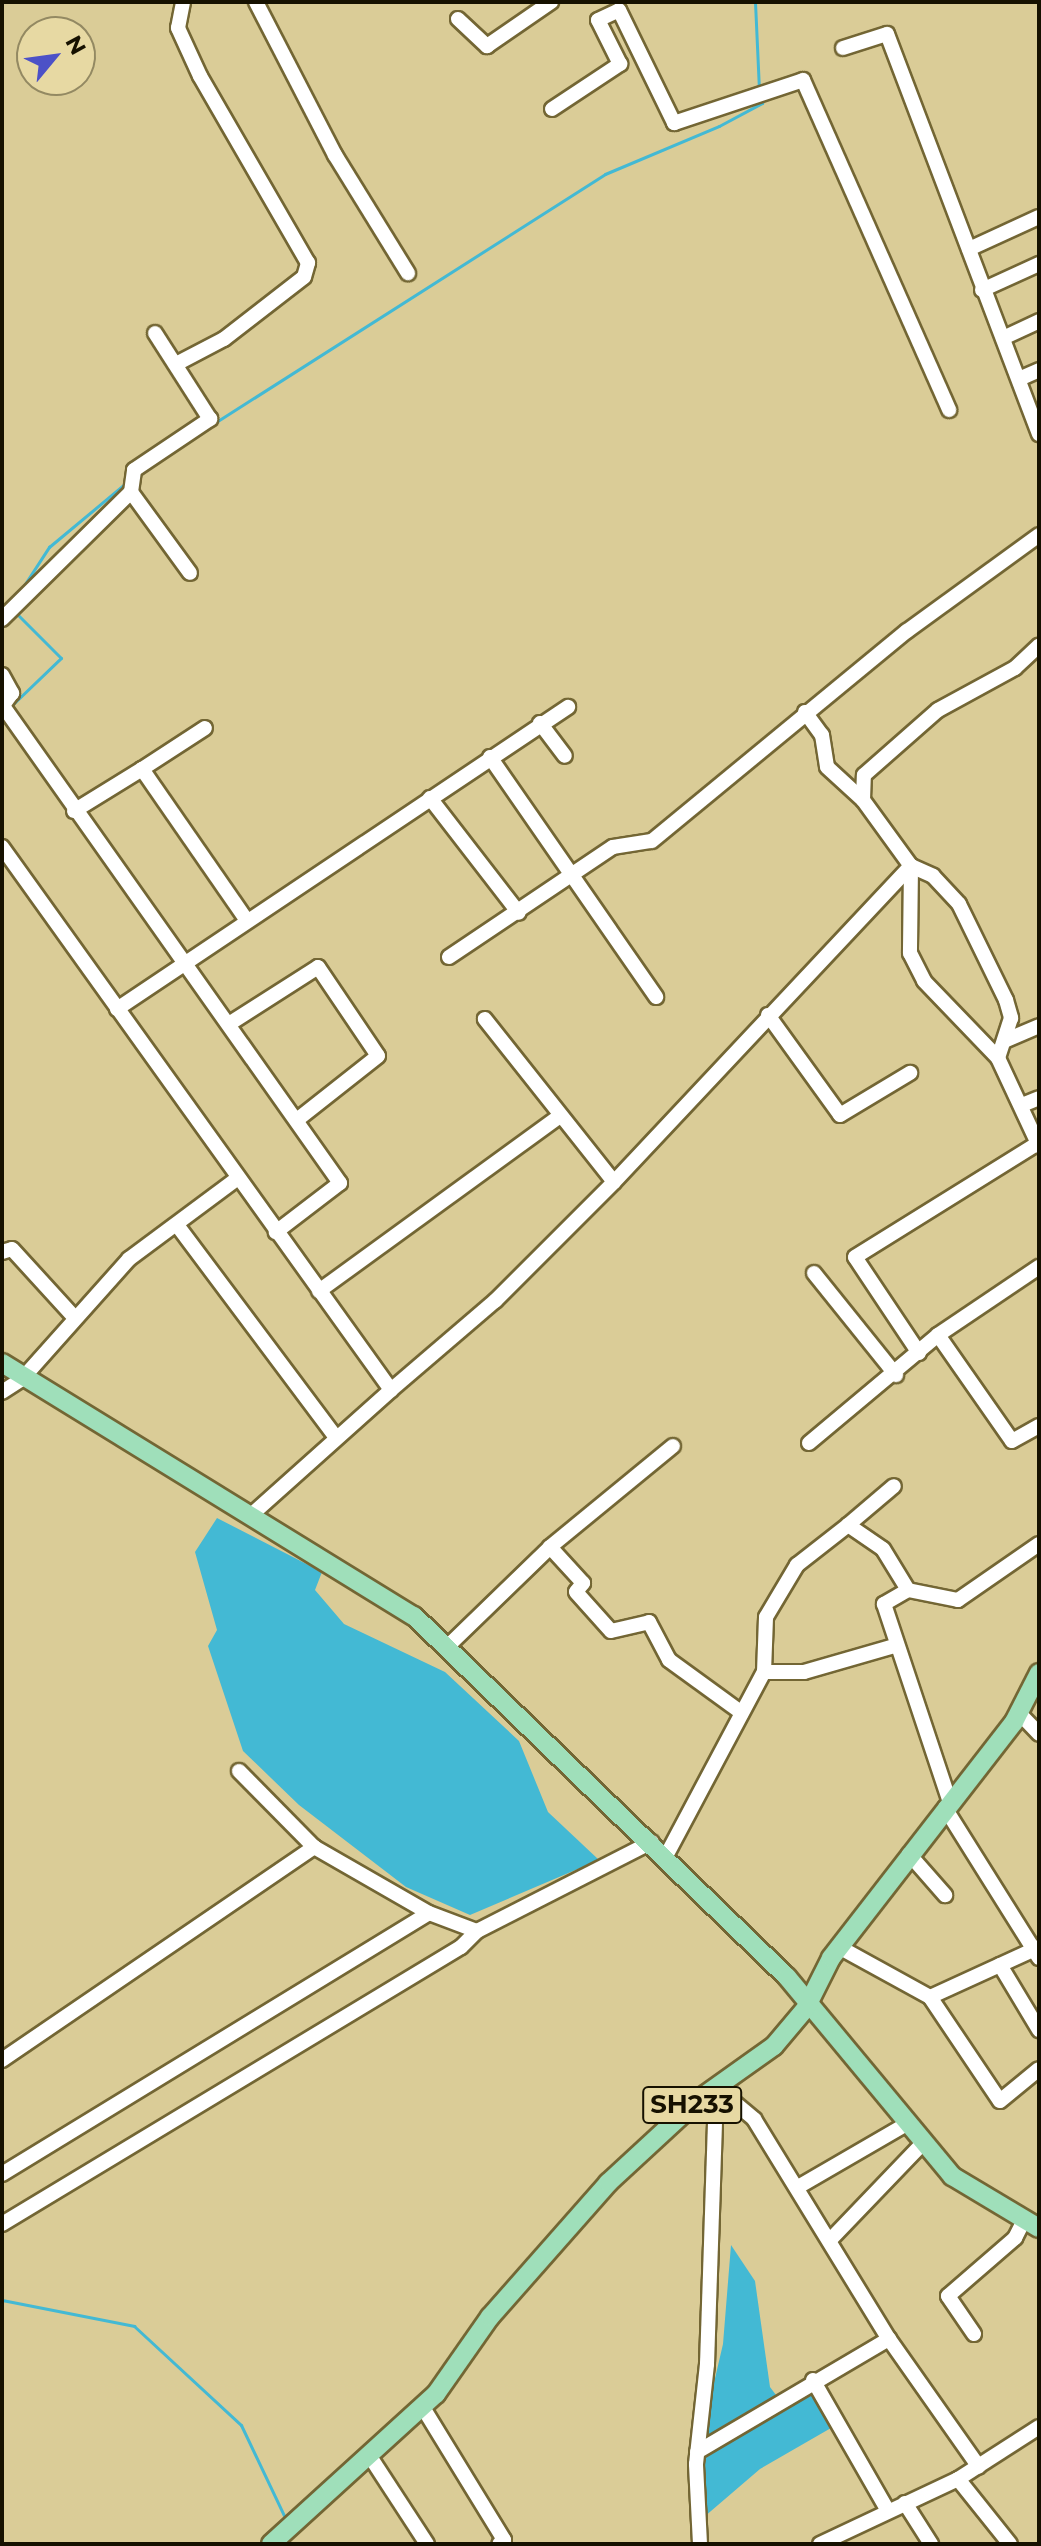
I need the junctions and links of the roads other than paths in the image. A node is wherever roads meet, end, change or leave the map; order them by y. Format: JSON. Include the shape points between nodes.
{"nodes":[{"id":1,"x":183,"y":2,"type":"edge"},
{"id":2,"x":256,"y":2,"type":"edge"},
{"id":3,"x":551,"y":2,"type":"edge"},
{"id":4,"x":458,"y":19,"type":"dead end"},
{"id":5,"x":843,"y":48,"type":"dead end"},
{"id":6,"x":552,"y":109,"type":"dead end"},
{"id":7,"x":1039,"y":217,"type":"edge"},
{"id":8,"x":969,"y":249,"type":"junction"},
{"id":9,"x":1039,"y":264,"type":"edge"},
{"id":10,"x":408,"y":273,"type":"dead end"},
{"id":11,"x":982,"y":290,"type":"junction"},
{"id":12,"x":1039,"y":321,"type":"edge"},
{"id":13,"x":155,"y":333,"type":"dead end"},
{"id":14,"x":1003,"y":338,"type":"junction"},
{"id":15,"x":178,"y":363,"type":"junction"},
{"id":16,"x":1039,"y":370,"type":"edge"},
{"id":17,"x":1019,"y":379,"type":"junction"},
{"id":18,"x":949,"y":410,"type":"dead end"},
{"id":19,"x":1037,"y":424,"type":"edge"},
{"id":20,"x":132,"y":482,"type":"junction"},
{"id":21,"x":1039,"y":535,"type":"edge"},
{"id":22,"x":190,"y":573,"type":"dead end"},
{"id":23,"x":8,"y":612,"type":"edge"},
{"id":24,"x":1039,"y":646,"type":"edge"},
{"id":25,"x":2,"y":675,"type":"edge"},
{"id":26,"x":568,"y":707,"type":"dead end"},
{"id":27,"x":4,"y":709,"type":"edge"},
{"id":28,"x":805,"y":712,"type":"junction"},
{"id":29,"x":540,"y":723,"type":"junction"},
{"id":30,"x":205,"y":728,"type":"dead end"},
{"id":31,"x":565,"y":756,"type":"dead end"},
{"id":32,"x":490,"y":757,"type":"junction"},
{"id":33,"x":142,"y":769,"type":"junction"},
{"id":34,"x":430,"y":798,"type":"junction"},
{"id":35,"x":863,"y":800,"type":"junction"},
{"id":36,"x":74,"y":811,"type":"junction"},
{"id":37,"x":2,"y":847,"type":"edge"},
{"id":38,"x":911,"y":866,"type":"junction"},
{"id":39,"x":572,"y":872,"type":"junction"},
{"id":40,"x":519,"y":913,"type":"junction"},
{"id":41,"x":246,"y":919,"type":"junction"},
{"id":42,"x":449,"y":957,"type":"dead end"},
{"id":43,"x":182,"y":964,"type":"junction"},
{"id":44,"x":656,"y":997,"type":"dead end"},
{"id":45,"x":117,"y":1009,"type":"junction"},
{"id":46,"x":768,"y":1015,"type":"junction"},
{"id":47,"x":485,"y":1019,"type":"dead end"},
{"id":48,"x":232,"y":1022,"type":"junction"},
{"id":49,"x":1039,"y":1026,"type":"edge"},
{"id":50,"x":1004,"y":1041,"type":"junction"},
{"id":51,"x":998,"y":1058,"type":"junction"},
{"id":52,"x":910,"y":1073,"type":"dead end"},
{"id":53,"x":1039,"y":1098,"type":"edge"},
{"id":54,"x":1022,"y":1105,"type":"junction"},
{"id":55,"x":560,"y":1116,"type":"junction"},
{"id":56,"x":297,"y":1120,"type":"junction"},
{"id":57,"x":1038,"y":1144,"type":"edge"},
{"id":58,"x":238,"y":1178,"type":"junction"},
{"id":59,"x":614,"y":1182,"type":"junction"},
{"id":60,"x":177,"y":1225,"type":"junction"},
{"id":61,"x":276,"y":1232,"type":"junction"},
{"id":62,"x":2,"y":1252,"type":"edge"},
{"id":63,"x":1039,"y":1267,"type":"edge"},
{"id":64,"x":814,"y":1273,"type":"dead end"},
{"id":65,"x":319,"y":1291,"type":"junction"},
{"id":66,"x":74,"y":1317,"type":"junction"},
{"id":67,"x":938,"y":1335,"type":"junction"},
{"id":68,"x":919,"y":1353,"type":"junction"},
{"id":69,"x":2,"y":1363,"type":"edge"},
{"id":70,"x":896,"y":1375,"type":"junction"},
{"id":71,"x":22,"y":1379,"type":"junction"},
{"id":72,"x":391,"y":1390,"type":"junction"},
{"id":73,"x":2,"y":1392,"type":"edge"},
{"id":74,"x":1039,"y":1426,"type":"edge"},
{"id":75,"x":334,"y":1435,"type":"junction"},
{"id":76,"x":809,"y":1443,"type":"dead end"},
{"id":77,"x":673,"y":1446,"type":"dead end"},
{"id":78,"x":894,"y":1486,"type":"dead end"},
{"id":79,"x":250,"y":1516,"type":"junction"},
{"id":80,"x":848,"y":1525,"type":"junction"},
{"id":81,"x":1039,"y":1544,"type":"edge"},
{"id":82,"x":550,"y":1547,"type":"junction"},
{"id":83,"x":908,"y":1590,"type":"junction"},
{"id":84,"x":448,"y":1646,"type":"junction"},
{"id":85,"x":894,"y":1646,"type":"junction"},
{"id":86,"x":764,"y":1672,"type":"junction"},
{"id":87,"x":1039,"y":1673,"type":"edge"},
{"id":88,"x":742,"y":1713,"type":"junction"},
{"id":89,"x":1019,"y":1713,"type":"junction"},
{"id":90,"x":1039,"y":1734,"type":"edge"},
{"id":91,"x":239,"y":1771,"type":"dead end"},
{"id":92,"x":948,"y":1805,"type":"junction"},
{"id":93,"x":652,"y":1842,"type":"junction"},
{"id":94,"x":314,"y":1847,"type":"junction"},
{"id":95,"x":909,"y":1854,"type":"junction"},
{"id":96,"x":666,"y":1856,"type":"junction"},
{"id":97,"x":945,"y":1895,"type":"dead end"},
{"id":98,"x":429,"y":1913,"type":"junction"},
{"id":99,"x":477,"y":1931,"type":"junction"},
{"id":100,"x":839,"y":1947,"type":"junction"},
{"id":101,"x":1037,"y":1952,"type":"edge"},
{"id":102,"x":1000,"y":1965,"type":"junction"},
{"id":103,"x":930,"y":1997,"type":"junction"},
{"id":104,"x":806,"y":2008,"type":"junction"},
{"id":105,"x":1039,"y":2030,"type":"edge"},
{"id":106,"x":2,"y":2060,"type":"edge"},
{"id":107,"x":1039,"y":2069,"type":"edge"},
{"id":108,"x":716,"y":2087,"type":"junction"},
{"id":109,"x":905,"y":2125,"type":"junction"},
{"id":110,"x":922,"y":2144,"type":"junction"},
{"id":111,"x":2,"y":2174,"type":"edge"},
{"id":112,"x":798,"y":2187,"type":"junction"},
{"id":113,"x":1032,"y":2223,"type":"edge"},
{"id":114,"x":2,"y":2224,"type":"edge"},
{"id":115,"x":832,"y":2238,"type":"junction"},
{"id":116,"x":974,"y":2334,"type":"dead end"},
{"id":117,"x":889,"y":2339,"type":"junction"},
{"id":118,"x":813,"y":2380,"type":"junction"},
{"id":119,"x":422,"y":2406,"type":"junction"},
{"id":120,"x":1039,"y":2427,"type":"edge"},
{"id":121,"x":697,"y":2452,"type":"junction"},
{"id":122,"x":369,"y":2455,"type":"junction"},
{"id":123,"x":979,"y":2467,"type":"junction"},
{"id":124,"x":958,"y":2479,"type":"junction"},
{"id":125,"x":905,"y":2503,"type":"junction"},
{"id":126,"x":888,"y":2511,"type":"junction"},
{"id":127,"x":271,"y":2544,"type":"edge"},
{"id":128,"x":427,"y":2544,"type":"edge"},
{"id":129,"x":499,"y":2544,"type":"edge"},
{"id":130,"x":700,"y":2544,"type":"edge"},
{"id":131,"x":820,"y":2544,"type":"edge"},
{"id":132,"x":931,"y":2544,"type":"edge"},
{"id":133,"x":1010,"y":2544,"type":"edge"}],
"edges":[{"from":1,"to":15,"type":"street","via":[[178,28],[200,76],[308,263],[304,277],[224,339]]},
{"from":2,"to":10,"type":"street","via":[[335,155]]},
{"from":3,"to":4,"type":"street","via":[[487,46]]},
{"from":5,"to":8,"type":"street","via":[[887,34]]},
{"from":6,"to":18,"type":"street","via":[[620,64],[598,20],[619,10],[674,123],[803,80]]},
{"from":7,"to":8,"type":"street"},
{"from":8,"to":11,"type":"street"},
{"from":9,"to":11,"type":"street"},
{"from":11,"to":14,"type":"street"},
{"from":12,"to":14,"type":"street"},
{"from":13,"to":15,"type":"street"},
{"from":14,"to":17,"type":"street"},
{"from":15,"to":20,"type":"street","via":[[210,419]]},
{"from":16,"to":17,"type":"street"},
{"from":17,"to":19,"type":"street"},
{"from":20,"to":22,"type":"street"},
{"from":20,"to":23,"type":"street"},
{"from":21,"to":28,"type":"street"},
{"from":24,"to":35,"type":"street","via":[[938,710],[874,765],[864,775]]},
{"from":25,"to":27,"type":"street","via":[[12,693]]},
{"from":26,"to":29,"type":"street"},
{"from":27,"to":36,"type":"street"},
{"from":28,"to":35,"type":"street","via":[[822,735],[827,767]]},
{"from":28,"to":39,"type":"street","via":[[652,841],[622,842]]},
{"from":29,"to":31,"type":"street"},
{"from":29,"to":32,"type":"street"},
{"from":30,"to":33,"type":"street"},
{"from":32,"to":34,"type":"street"},
{"from":32,"to":39,"type":"street"},
{"from":33,"to":36,"type":"street"},
{"from":33,"to":41,"type":"street"},
{"from":34,"to":40,"type":"street"},
{"from":34,"to":41,"type":"street"},
{"from":35,"to":38,"type":"street"},
{"from":36,"to":43,"type":"street"},
{"from":37,"to":45,"type":"street"},
{"from":38,"to":46,"type":"street"},
{"from":38,"to":50,"type":"street","via":[[933,876],[959,904],[1006,1000],[1011,1018]]},
{"from":38,"to":51,"type":"street","via":[[910,953],[924,981]]},
{"from":39,"to":40,"type":"street"},
{"from":39,"to":44,"type":"street"},
{"from":40,"to":42,"type":"street"},
{"from":41,"to":43,"type":"street"},
{"from":43,"to":45,"type":"street"},
{"from":43,"to":48,"type":"street"},
{"from":45,"to":58,"type":"street"},
{"from":46,"to":52,"type":"street","via":[[840,1115]]},
{"from":46,"to":59,"type":"street"},
{"from":47,"to":55,"type":"street"},
{"from":48,"to":56,"type":"street"},
{"from":48,"to":56,"type":"street","via":[[318,967],[378,1056]]},
{"from":49,"to":50,"type":"street"},
{"from":50,"to":51,"type":"street"},
{"from":51,"to":54,"type":"street"},
{"from":53,"to":54,"type":"street"},
{"from":54,"to":57,"type":"street"},
{"from":55,"to":59,"type":"street"},
{"from":55,"to":65,"type":"street"},
{"from":56,"to":61,"type":"street","via":[[340,1183]]},
{"from":57,"to":68,"type":"street","via":[[855,1257]]},
{"from":58,"to":60,"type":"street"},
{"from":58,"to":61,"type":"street"},
{"from":59,"to":72,"type":"street","via":[[495,1301]]},
{"from":60,"to":66,"type":"street","via":[[129,1259]]},
{"from":60,"to":75,"type":"street"},
{"from":61,"to":65,"type":"street"},
{"from":62,"to":66,"type":"street","via":[[12,1249]]},
{"from":63,"to":67,"type":"street"},
{"from":64,"to":70,"type":"street"},
{"from":65,"to":72,"type":"street"},
{"from":66,"to":71,"type":"street"},
{"from":67,"to":68,"type":"street"},
{"from":67,"to":74,"type":"street","via":[[1012,1441]]},
{"from":68,"to":70,"type":"street"},
{"from":69,"to":71,"type":"main road"},
{"from":70,"to":76,"type":"street"},
{"from":71,"to":73,"type":"street"},
{"from":71,"to":79,"type":"main road"},
{"from":72,"to":75,"type":"street"},
{"from":75,"to":79,"type":"street"},
{"from":77,"to":82,"type":"street"},
{"from":78,"to":80,"type":"street"},
{"from":79,"to":84,"type":"main road","via":[[414,1616]]},
{"from":80,"to":83,"type":"street","via":[[883,1549]]},
{"from":80,"to":86,"type":"street","via":[[797,1565],[766,1617]]},
{"from":81,"to":83,"type":"street","via":[[958,1600]]},
{"from":82,"to":84,"type":"street"},
{"from":82,"to":88,"type":"street","via":[[583,1583],[576,1592],[611,1631],[649,1622],[669,1660]]},
{"from":83,"to":85,"type":"street","via":[[884,1604]]},
{"from":84,"to":93,"type":"main road"},
{"from":85,"to":86,"type":"street","via":[[804,1672]]},
{"from":85,"to":92,"type":"street","via":[[915,1682]]},
{"from":86,"to":88,"type":"street"},
{"from":87,"to":89,"type":"main road","number":"SH233"},
{"from":88,"to":96,"type":"street"},
{"from":89,"to":90,"type":"street"},
{"from":89,"to":92,"type":"main road","number":"SH233"},
{"from":91,"to":94,"type":"street"},
{"from":92,"to":95,"type":"main road","number":"SH233"},
{"from":92,"to":101,"type":"street"},
{"from":93,"to":96,"type":"main road"},
{"from":93,"to":99,"type":"street"},
{"from":94,"to":98,"type":"street"},
{"from":94,"to":106,"type":"street"},
{"from":95,"to":97,"type":"street"},
{"from":95,"to":100,"type":"main road","number":"SH233"},
{"from":96,"to":104,"type":"main road","via":[[787,1977]]},
{"from":98,"to":99,"type":"street"},
{"from":98,"to":111,"type":"street"},
{"from":99,"to":114,"type":"street","via":[[461,1947]]},
{"from":100,"to":103,"type":"street"},
{"from":100,"to":104,"type":"main road","number":"SH233"},
{"from":101,"to":102,"type":"street"},
{"from":102,"to":103,"type":"street"},
{"from":102,"to":105,"type":"street"},
{"from":103,"to":107,"type":"street","via":[[1000,2101]]},
{"from":104,"to":108,"type":"main road","number":"SH233","via":[[774,2046]]},
{"from":104,"to":109,"type":"main road","via":[[854,2053]]},
{"from":108,"to":112,"type":"street","via":[[754,2119]]},
{"from":108,"to":119,"type":"main road","number":"SH233","via":[[608,2183]]},
{"from":108,"to":121,"type":"street"},
{"from":109,"to":110,"type":"main road"},
{"from":109,"to":112,"type":"street"},
{"from":110,"to":113,"type":"main road","via":[[952,2176]]},
{"from":110,"to":115,"type":"street"},
{"from":112,"to":115,"type":"street"},
{"from":113,"to":116,"type":"street","via":[[948,2296]]},
{"from":115,"to":117,"type":"street"},
{"from":117,"to":118,"type":"street"},
{"from":117,"to":123,"type":"street"},
{"from":118,"to":121,"type":"street"},
{"from":118,"to":126,"type":"street"},
{"from":119,"to":122,"type":"main road","number":"SH233"},
{"from":119,"to":129,"type":"street","via":[[504,2540]]},
{"from":120,"to":123,"type":"street"},
{"from":121,"to":130,"type":"street"},
{"from":122,"to":127,"type":"main road","number":"SH233"},
{"from":122,"to":128,"type":"street"},
{"from":123,"to":124,"type":"street"},
{"from":124,"to":125,"type":"street"},
{"from":124,"to":133,"type":"street"},
{"from":125,"to":126,"type":"street"},
{"from":125,"to":132,"type":"street"},
{"from":126,"to":131,"type":"street"}]}
